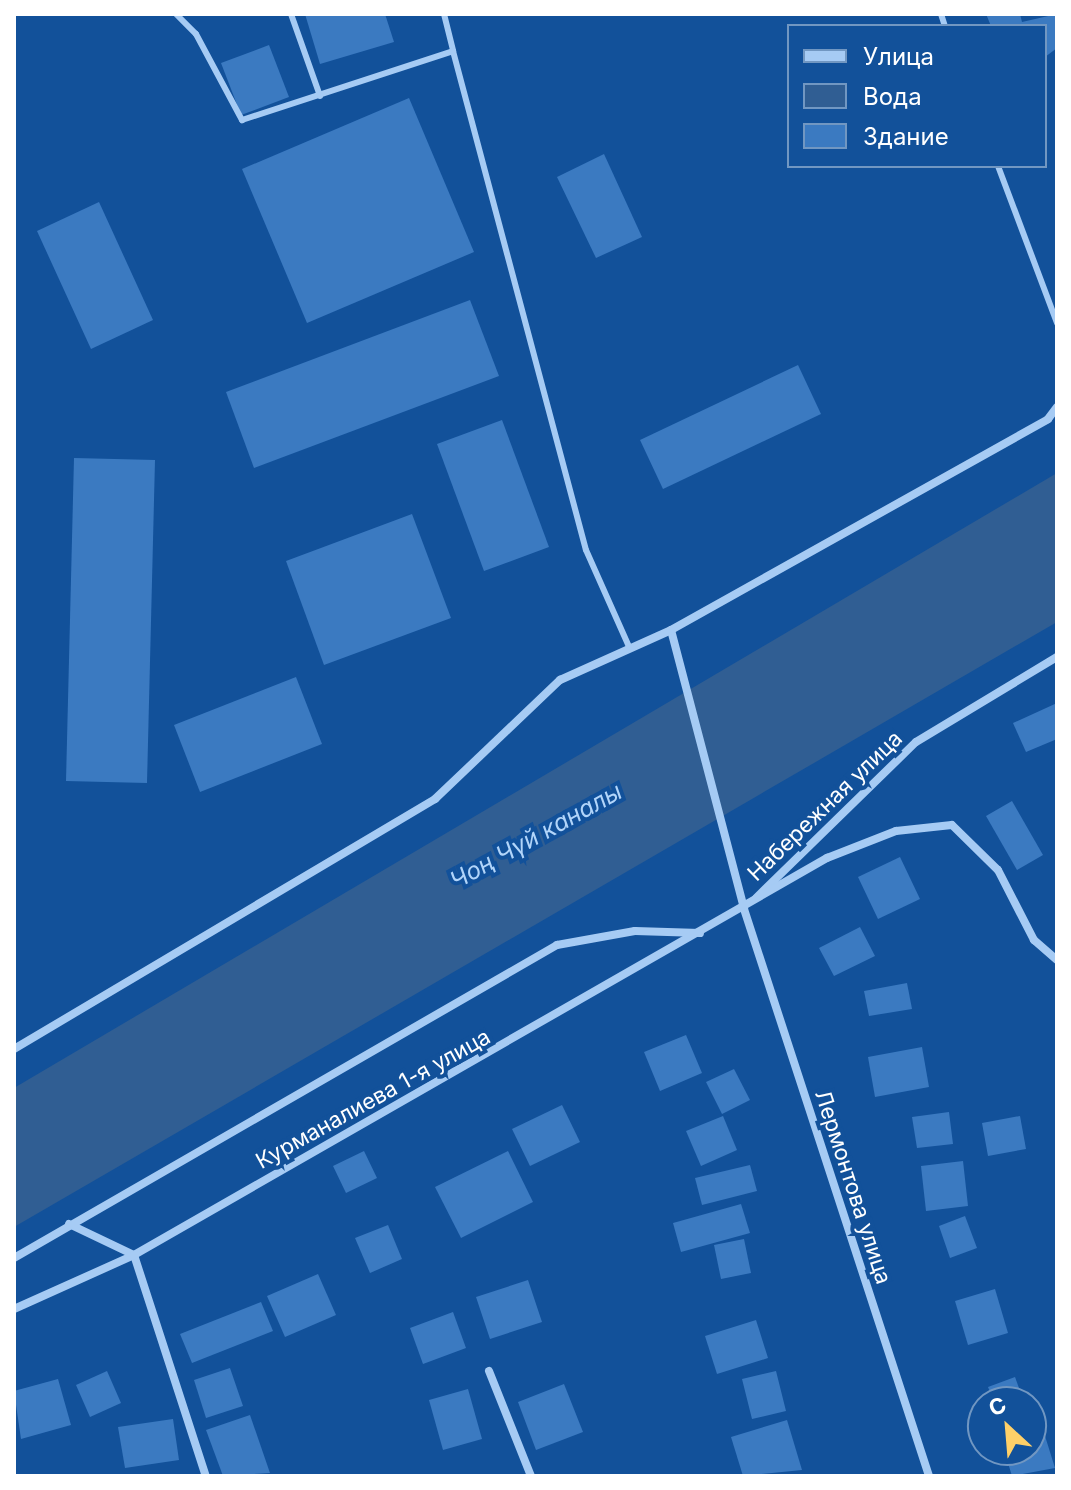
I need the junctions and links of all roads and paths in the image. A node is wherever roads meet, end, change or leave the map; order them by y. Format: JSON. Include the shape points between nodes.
{"nodes":[{"id":1,"x":176,"y":14,"type":"edge"},
{"id":2,"x":291,"y":14,"type":"edge"},
{"id":3,"x":444,"y":14,"type":"edge"},
{"id":4,"x":453,"y":51,"type":"junction"},
{"id":5,"x":320,"y":96,"type":"junction"},
{"id":6,"x":999,"y":168,"type":"edge"},
{"id":7,"x":1057,"y":323,"type":"edge"},
{"id":8,"x":1057,"y":407,"type":"edge"},
{"id":9,"x":671,"y":630,"type":"junction"},
{"id":10,"x":630,"y":649,"type":"junction"},
{"id":11,"x":1057,"y":657,"type":"edge"},
{"id":12,"x":744,"y":909,"type":"junction"},
{"id":13,"x":703,"y":933,"type":"junction"},
{"id":14,"x":1057,"y":960,"type":"edge"},
{"id":15,"x":14,"y":1049,"type":"edge"},
{"id":16,"x":69,"y":1224,"type":"junction"},
{"id":17,"x":134,"y":1255,"type":"junction"},
{"id":18,"x":14,"y":1258,"type":"edge"},
{"id":19,"x":14,"y":1309,"type":"edge"},
{"id":20,"x":489,"y":1371,"type":"dead end"},
{"id":21,"x":206,"y":1476,"type":"edge"},
{"id":22,"x":531,"y":1476,"type":"edge"},
{"id":23,"x":929,"y":1476,"type":"edge"}],
"edges":[{"from":1,"to":5,"type":"lane","via":[[196,34],[242,120]]},
{"from":2,"to":5,"type":"lane"},
{"from":3,"to":4,"type":"lane"},
{"from":4,"to":5,"type":"lane"},
{"from":4,"to":10,"type":"lane","via":[[586,550]]},
{"from":6,"to":7,"type":"lane"},
{"from":8,"to":9,"type":"street","via":[[1048,419]]},
{"from":9,"to":10,"type":"street"},
{"from":9,"to":12,"type":"street","name":"Лермонтова улица"},
{"from":10,"to":15,"type":"street","via":[[560,680],[435,799]]},
{"from":11,"to":12,"type":"street","name":"Набережная улица","via":[[916,742]]},
{"from":12,"to":13,"type":"street","name":"Курманалиева 1-я улица"},
{"from":12,"to":14,"type":"street","via":[[827,858],[896,831],[952,825],[998,870],[1034,940]]},
{"from":12,"to":23,"type":"street","name":"Лермонтова улица"},
{"from":13,"to":16,"type":"street","via":[[635,931],[557,945],[398,1042]]},
{"from":13,"to":17,"type":"street","name":"Курманалиева 1-я улица"},
{"from":16,"to":17,"type":"street"},
{"from":16,"to":18,"type":"street"},
{"from":17,"to":19,"type":"street","name":"Курманалиева 1-я улица"},
{"from":17,"to":21,"type":"street"},
{"from":20,"to":22,"type":"street"}]}
